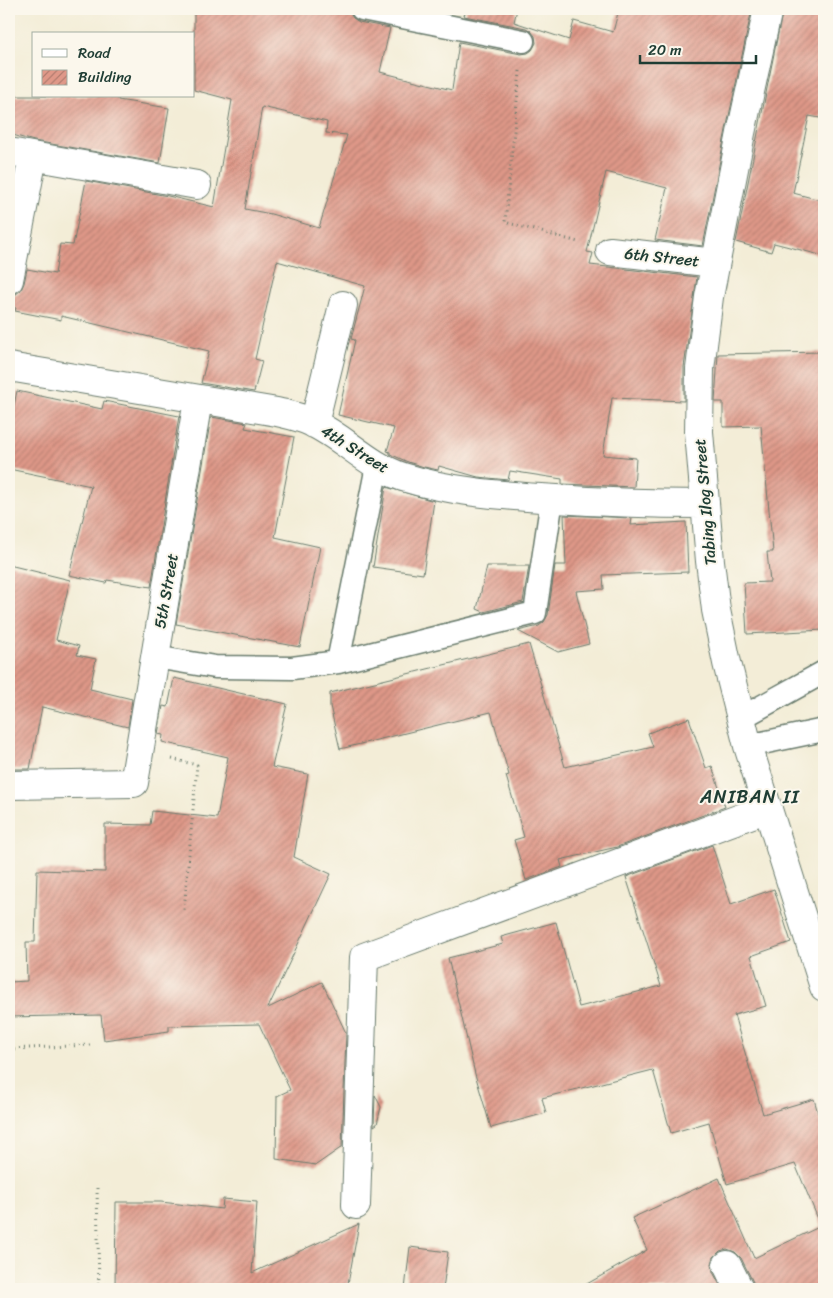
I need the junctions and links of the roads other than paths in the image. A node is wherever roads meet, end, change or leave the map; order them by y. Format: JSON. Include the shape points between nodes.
{"nodes":[{"id":1,"x":362,"y":9,"type":"edge"},
{"id":2,"x":768,"y":9,"type":"edge"},
{"id":3,"x":523,"y":41,"type":"road end"},
{"id":4,"x":21,"y":154,"type":"edge"},
{"id":5,"x":197,"y":185,"type":"dead end"},
{"id":6,"x":610,"y":251,"type":"road end"},
{"id":7,"x":714,"y":263,"type":"junction"},
{"id":8,"x":9,"y":280,"type":"edge"},
{"id":9,"x":343,"y":305,"type":"dead end"},
{"id":10,"x":9,"y":367,"type":"edge"},
{"id":11,"x":198,"y":400,"type":"junction"},
{"id":12,"x":314,"y":424,"type":"junction"},
{"id":13,"x":377,"y":466,"type":"junction"},
{"id":14,"x":552,"y":499,"type":"junction"},
{"id":15,"x":704,"y":504,"type":"junction"},
{"id":16,"x":155,"y":657,"type":"junction"},
{"id":17,"x":338,"y":662,"type":"junction"},
{"id":18,"x":824,"y":672,"type":"edge"},
{"id":19,"x":740,"y":718,"type":"junction"},
{"id":20,"x":824,"y":730,"type":"edge"},
{"id":21,"x":748,"y":746,"type":"junction"},
{"id":22,"x":9,"y":785,"type":"edge"},
{"id":23,"x":768,"y":808,"type":"junction"},
{"id":24,"x":824,"y":987,"type":"edge"},
{"id":25,"x":356,"y":1205,"type":"dead end"},
{"id":26,"x":727,"y":1265,"type":"dead end"},
{"id":27,"x":739,"y":1289,"type":"edge"}],
"edges":[{"from":1,"to":3,"type":"lane"},
{"from":2,"to":7,"type":"street","name":"Tabing Ilog Street"},
{"from":4,"to":5,"type":"street"},
{"from":4,"to":8,"type":"street"},
{"from":6,"to":7,"type":"street","name":"6th Street"},
{"from":7,"to":15,"type":"street","name":"Tabing Ilog Street","via":[[700,369],[699,432]]},
{"from":9,"to":12,"type":"street"},
{"from":10,"to":11,"type":"street","name":"4th Street"},
{"from":11,"to":12,"type":"street","name":"4th Street","via":[[277,412]]},
{"from":11,"to":16,"type":"street","name":"5th Street"},
{"from":12,"to":13,"type":"street","name":"4th Street"},
{"from":13,"to":14,"type":"street","name":"4th Street","via":[[404,477],[467,490]]},
{"from":13,"to":17,"type":"lane"},
{"from":14,"to":15,"type":"street","name":"4th Street"},
{"from":14,"to":17,"type":"lane","via":[[535,614]]},
{"from":15,"to":19,"type":"street","name":"Tabing Ilog Street","via":[[716,610]]},
{"from":16,"to":17,"type":"lane","via":[[215,667],[292,668]]},
{"from":16,"to":22,"type":"street","name":"5th Street","via":[[134,782]]},
{"from":18,"to":19,"type":"lane"},
{"from":19,"to":21,"type":"street","name":"Tabing Ilog Street"},
{"from":20,"to":21,"type":"lane"},
{"from":21,"to":23,"type":"street","name":"Tabing Ilog Street"},
{"from":23,"to":24,"type":"street","name":"Tabing Ilog Street"},
{"from":23,"to":25,"type":"street","via":[[364,957]]},
{"from":26,"to":27,"type":"street"}]}
